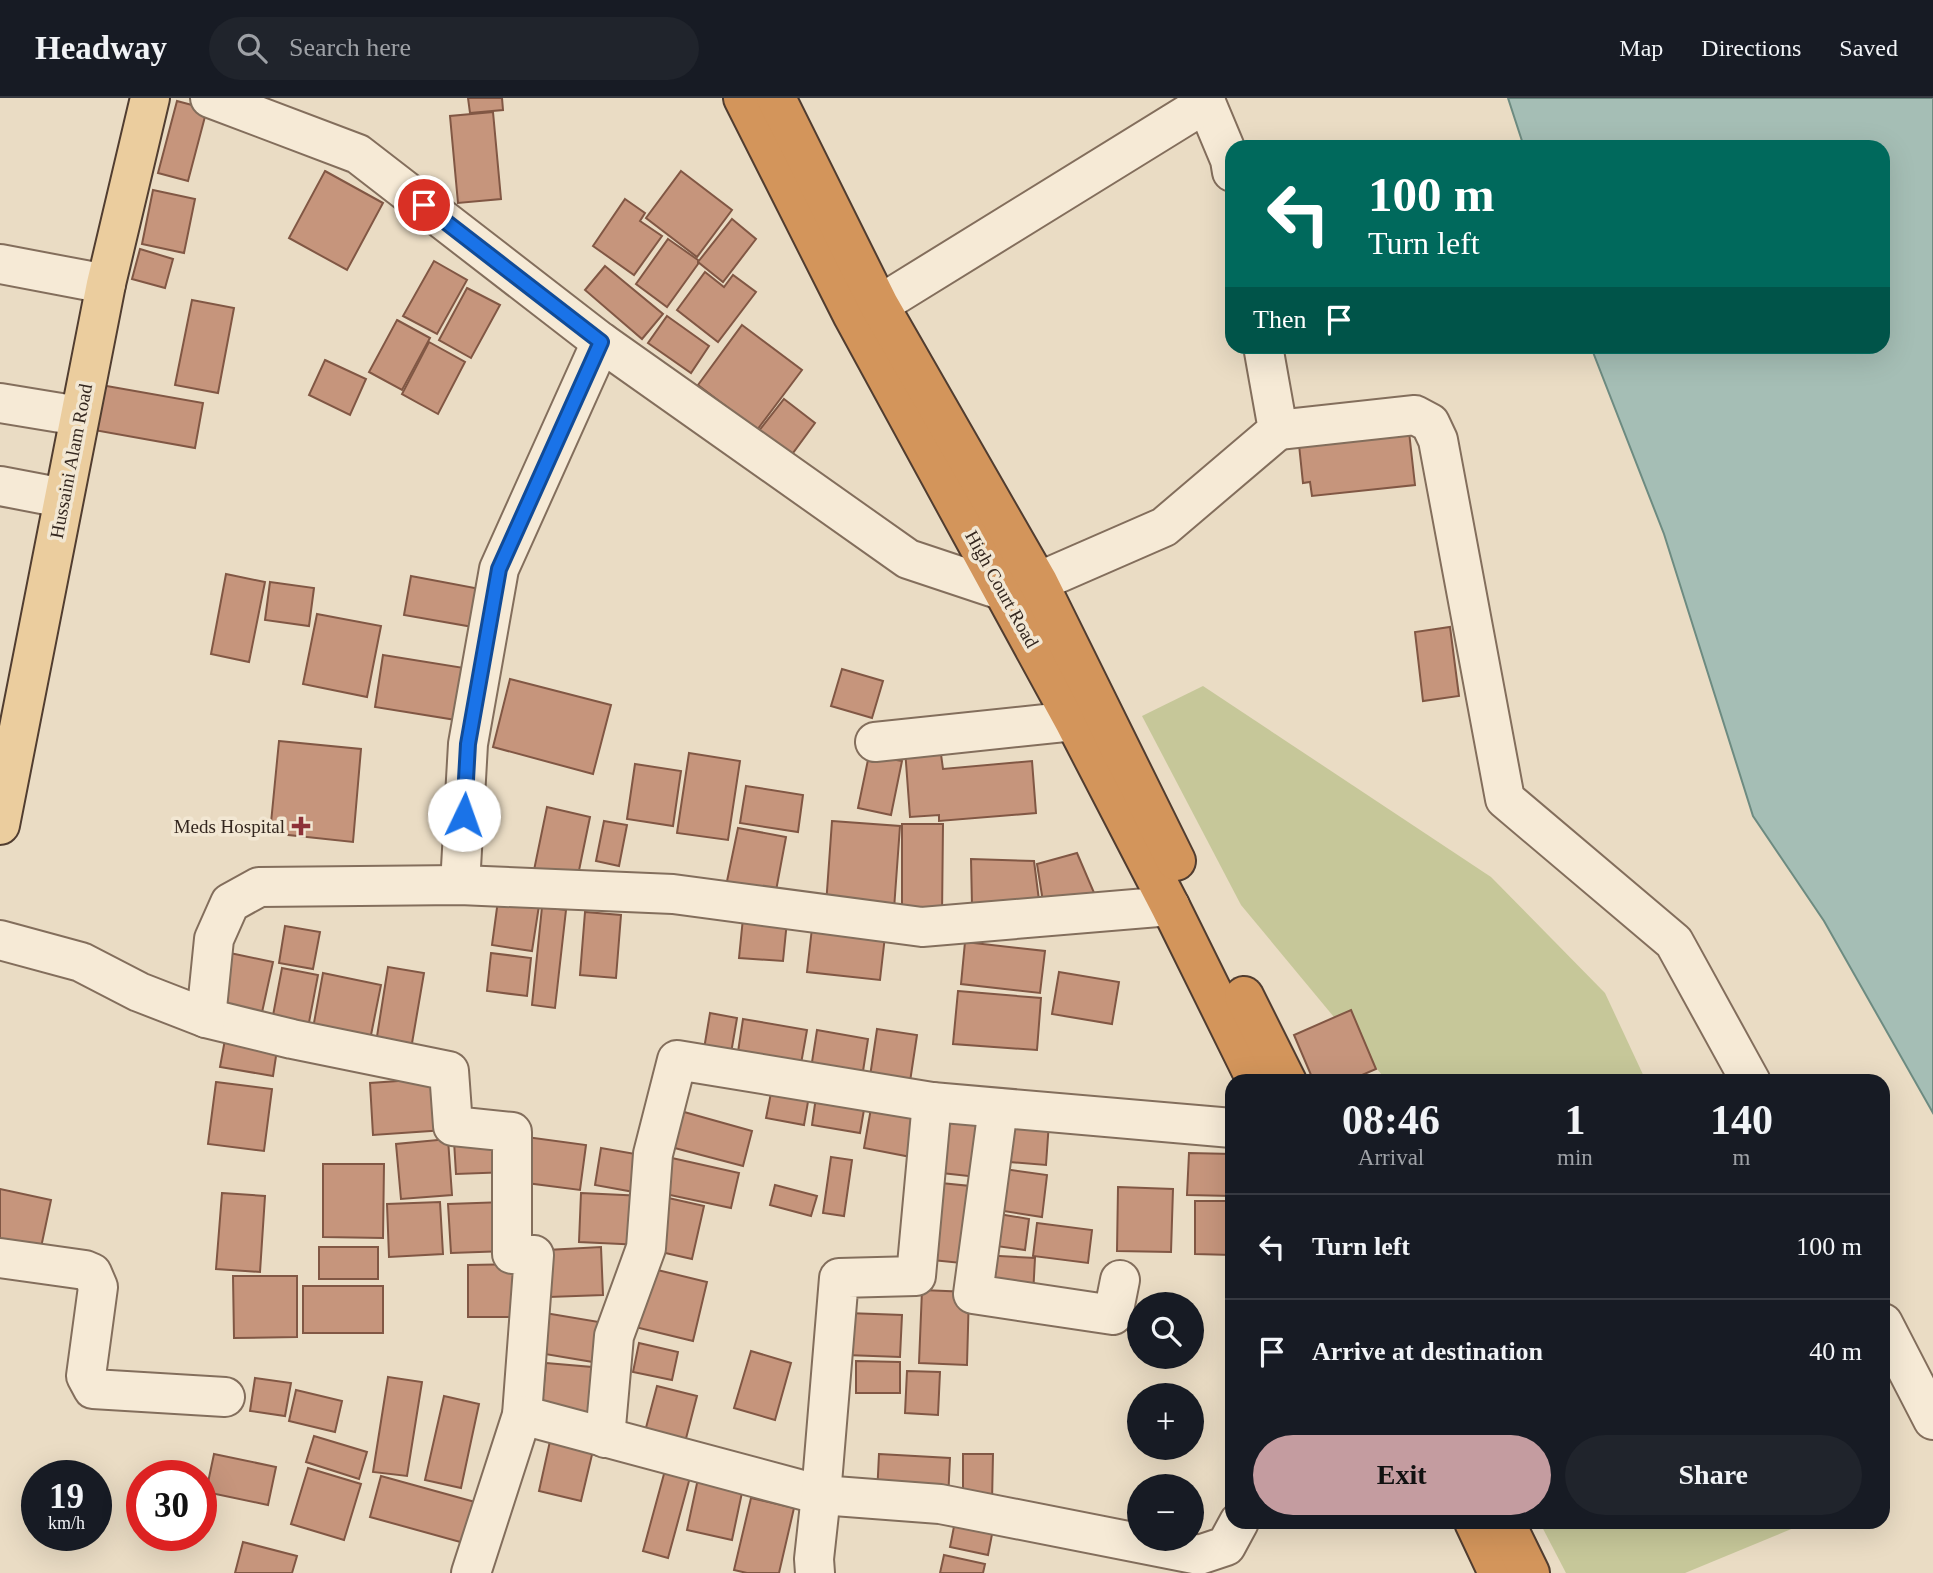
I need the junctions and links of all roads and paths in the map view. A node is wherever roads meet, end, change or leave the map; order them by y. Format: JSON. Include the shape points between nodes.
{"nodes":[{"id":1,"x":150,"y":98,"type":"edge"},
{"id":2,"x":210,"y":98,"type":"edge"},
{"id":3,"x":743,"y":98,"type":"edge"},
{"id":4,"x":776,"y":98,"type":"edge"},
{"id":5,"x":1205,"y":100,"type":"edge"},
{"id":6,"x":1225,"y":148,"type":"edge"},
{"id":7,"x":0,"y":264,"type":"edge"},
{"id":8,"x":106,"y":284,"type":"junction"},
{"id":9,"x":879,"y":305,"type":"junction"},
{"id":10,"x":601,"y":342,"type":"junction"},
{"id":11,"x":1264,"y":354,"type":"edge"},
{"id":12,"x":0,"y":403,"type":"edge"},
{"id":13,"x":79,"y":415,"type":"junction"},
{"id":14,"x":1278,"y":430,"type":"junction"},
{"id":15,"x":0,"y":486,"type":"edge"},
{"id":16,"x":63,"y":498,"type":"junction"},
{"id":17,"x":1021,"y":586,"type":"junction"},
{"id":18,"x":1074,"y":721,"type":"junction"},
{"id":19,"x":874,"y":742,"type":"dead end"},
{"id":20,"x":0,"y":825,"type":"edge"},
{"id":21,"x":460,"y":885,"type":"junction"},
{"id":22,"x":1170,"y":906,"type":"junction"},
{"id":23,"x":0,"y":940,"type":"edge"},
{"id":24,"x":206,"y":1018,"type":"junction"},
{"id":25,"x":1253,"y":1074,"type":"edge"},
{"id":26,"x":1283,"y":1074,"type":"edge"},
{"id":27,"x":1747,"y":1074,"type":"edge"},
{"id":28,"x":932,"y":1102,"type":"junction"},
{"id":29,"x":998,"y":1108,"type":"junction"},
{"id":30,"x":1225,"y":1127,"type":"edge"},
{"id":31,"x":0,"y":1258,"type":"edge"},
{"id":32,"x":1120,"y":1280,"type":"dead end"},
{"id":33,"x":1890,"y":1337,"type":"edge"},
{"id":34,"x":225,"y":1397,"type":"dead end"},
{"id":35,"x":522,"y":1415,"type":"junction"},
{"id":36,"x":1933,"y":1420,"type":"edge"},
{"id":37,"x":605,"y":1438,"type":"junction"},
{"id":38,"x":821,"y":1496,"type":"junction"},
{"id":39,"x":1235,"y":1529,"type":"edge"},
{"id":40,"x":1477,"y":1529,"type":"edge"},
{"id":41,"x":1508,"y":1529,"type":"edge"},
{"id":42,"x":471,"y":1573,"type":"edge"},
{"id":43,"x":815,"y":1573,"type":"edge"},
{"id":44,"x":1498,"y":1573,"type":"edge"},
{"id":45,"x":1530,"y":1573,"type":"edge"}],
"edges":[{"from":1,"to":8,"type":"main road","name":"Hussaini Alam Road"},
{"from":2,"to":10,"type":"street","via":[[358,154]]},
{"from":3,"to":17,"type":"highway","name":"High Court Road","via":[[853,316]]},
{"from":4,"to":9,"type":"highway","name":"High Court Road"},
{"from":5,"to":6,"type":"street"},
{"from":5,"to":9,"type":"street"},
{"from":7,"to":8,"type":"street"},
{"from":8,"to":13,"type":"main road","name":"Hussaini Alam Road"},
{"from":9,"to":17,"type":"highway","name":"High Court Road"},
{"from":10,"to":17,"type":"street","via":[[908,559]]},
{"from":10,"to":21,"type":"street","via":[[499,569],[468,744]]},
{"from":11,"to":14,"type":"street"},
{"from":12,"to":13,"type":"street"},
{"from":13,"to":16,"type":"main road","name":"Hussaini Alam Road"},
{"from":14,"to":17,"type":"street","via":[[1164,527]]},
{"from":14,"to":27,"type":"street","via":[[1415,415],[1430,424],[1438,440],[1505,799],[1674,942]]},
{"from":15,"to":16,"type":"street"},
{"from":16,"to":20,"type":"main road","name":"Hussaini Alam Road"},
{"from":17,"to":18,"type":"highway","name":"High Court Road"},
{"from":17,"to":26,"type":"highway","name":"High Court Road"},
{"from":18,"to":19,"type":"street"},
{"from":18,"to":22,"type":"highway","name":"High Court Road"},
{"from":21,"to":22,"type":"street","via":[[673,894],[922,927]]},
{"from":21,"to":24,"type":"street","via":[[259,887],[230,903],[214,939]]},
{"from":22,"to":25,"type":"highway","name":"High Court Road"},
{"from":23,"to":24,"type":"street","via":[[81,962],[139,992]]},
{"from":24,"to":35,"type":"street","via":[[449,1071],[453,1126],[512,1132],[512,1254],[534,1255]]},
{"from":28,"to":29,"type":"street"},
{"from":28,"to":37,"type":"street","via":[[677,1060],[653,1154],[646,1248],[614,1336]]},
{"from":28,"to":38,"type":"street","via":[[916,1276],[839,1278]]},
{"from":29,"to":30,"type":"street"},
{"from":29,"to":32,"type":"street","via":[[973,1294],[1113,1315]]},
{"from":31,"to":34,"type":"street","via":[[92,1273],[98,1287],[86,1376],[93,1389]]},
{"from":33,"to":36,"type":"street"},
{"from":35,"to":37,"type":"street"},
{"from":35,"to":42,"type":"street"},
{"from":37,"to":38,"type":"street"},
{"from":38,"to":39,"type":"street","via":[[940,1504],[1199,1555],[1226,1546]]},
{"from":38,"to":43,"type":"street"},
{"from":40,"to":44,"type":"highway"},
{"from":41,"to":45,"type":"highway"}]}
